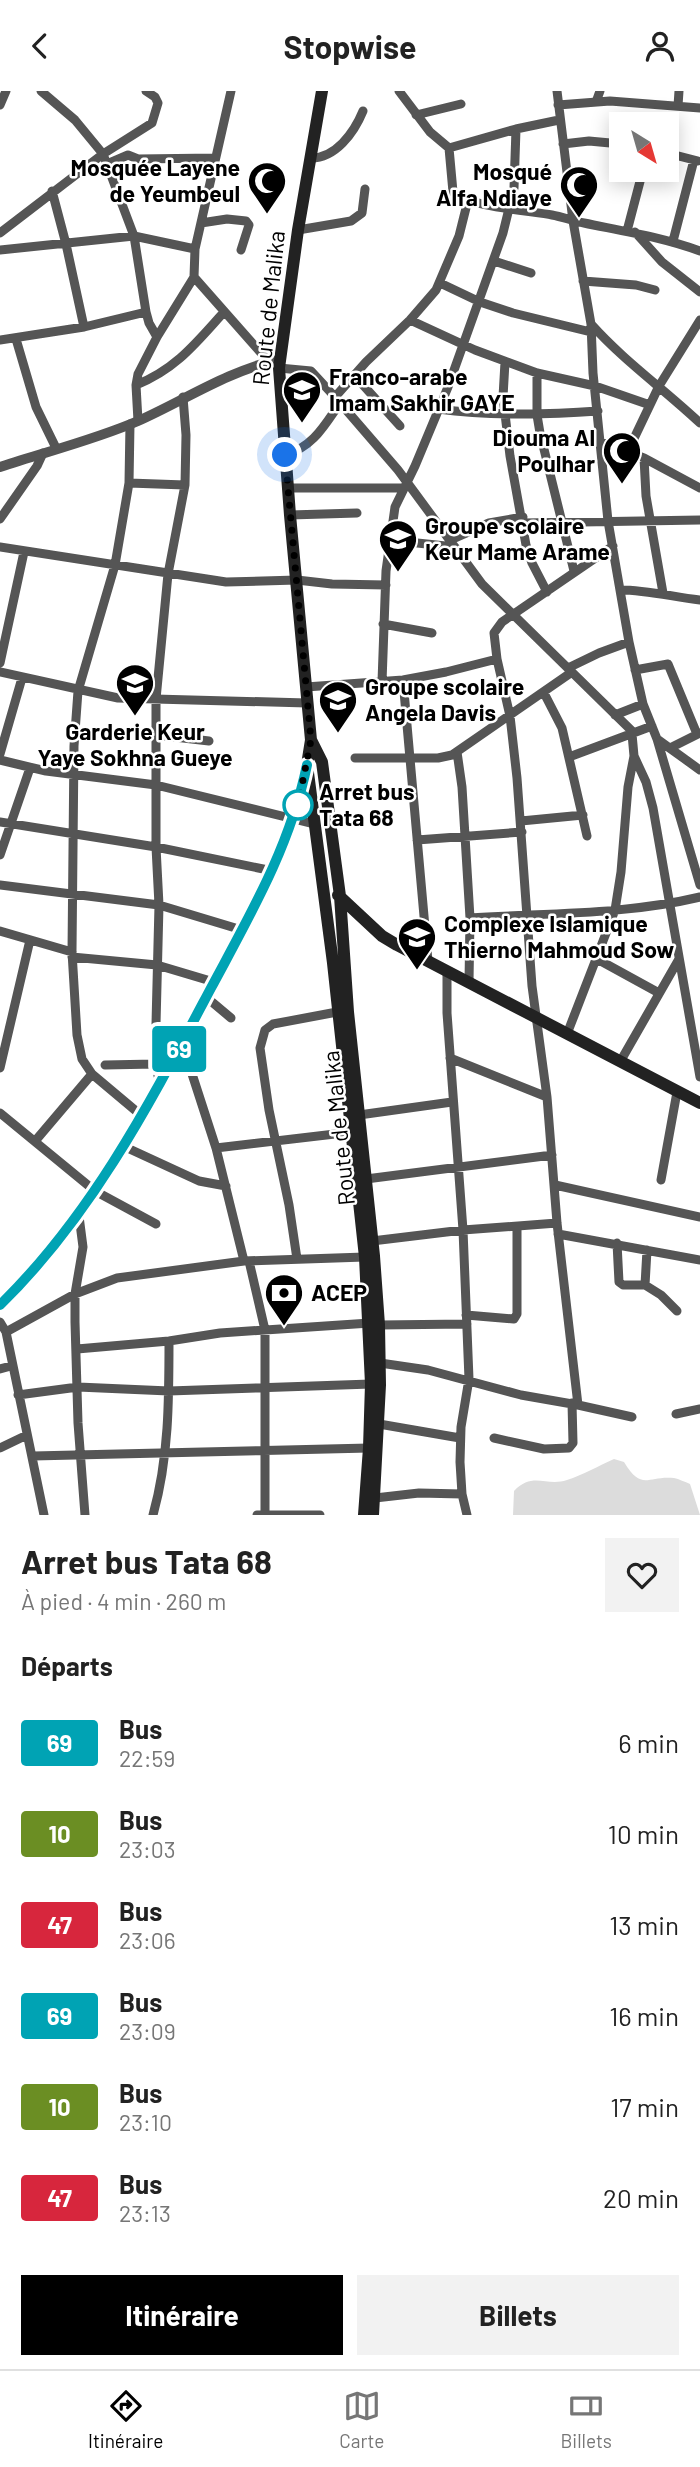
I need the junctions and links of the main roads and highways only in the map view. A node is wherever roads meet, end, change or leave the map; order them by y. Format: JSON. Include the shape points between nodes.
{"nodes":[{"id":1,"x":322,"y":91,"type":"edge"},
{"id":2,"x":311,"y":740,"type":"junction"},
{"id":3,"x":324,"y":887,"type":"junction"},
{"id":4,"x":340,"y":896,"type":"junction"},
{"id":5,"x":700,"y":1103,"type":"edge"},
{"id":6,"x":374,"y":1324,"type":"junction"},
{"id":7,"x":364,"y":1515,"type":"edge"},
{"id":8,"x":373,"y":1515,"type":"edge"}],
"edges":[{"from":1,"to":2,"type":"main road","name":"Route de Malika","via":[[276,363]]},
{"from":2,"to":3,"type":"main road","name":"Route de Malika","via":[[307,765]]},
{"from":2,"to":4,"type":"main road","name":"Route de Malika","via":[[322,762]]},
{"from":3,"to":4,"type":"main road"},
{"from":3,"to":6,"type":"main road","name":"Route de Malika"},
{"from":4,"to":5,"type":"main road","via":[[382,936]]},
{"from":4,"to":6,"type":"main road","name":"Route de Malika","via":[[372,1241]]},
{"from":6,"to":7,"type":"main road","name":"Route de Malika"},
{"from":6,"to":8,"type":"main road","name":"Route de Malika","via":[[380,1363]]}]}
